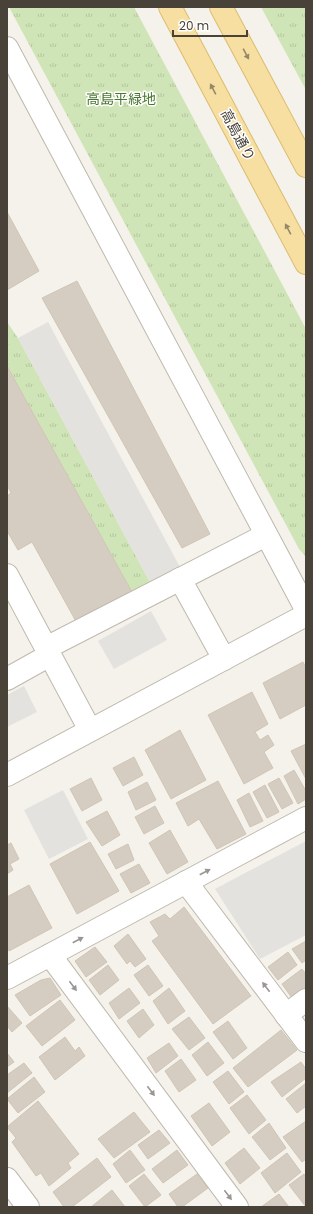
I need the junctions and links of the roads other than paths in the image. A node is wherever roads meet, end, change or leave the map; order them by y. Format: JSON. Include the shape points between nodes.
{"nodes":[{"id":1,"x":170,"y":7,"type":"edge"},
{"id":2,"x":221,"y":7,"type":"edge"},
{"id":3,"x":7,"y":48,"type":"edge"},
{"id":4,"x":306,"y":166,"type":"edge"},
{"id":5,"x":306,"y":263,"type":"edge"},
{"id":6,"x":266,"y":535,"type":"junction"},
{"id":7,"x":7,"y":576,"type":"edge"},
{"id":8,"x":180,"y":579,"type":"junction"},
{"id":9,"x":306,"y":609,"type":"edge"},
{"id":10,"x":306,"y":615,"type":"edge"},
{"id":11,"x":48,"y":652,"type":"junction"},
{"id":12,"x":224,"y":659,"type":"junction"},
{"id":13,"x":7,"y":679,"type":"edge"},
{"id":14,"x":90,"y":730,"type":"junction"},
{"id":15,"x":7,"y":775,"type":"edge"},
{"id":16,"x":306,"y":818,"type":"edge"},
{"id":17,"x":186,"y":882,"type":"junction"},
{"id":18,"x":50,"y":955,"type":"junction"},
{"id":19,"x":7,"y":978,"type":"edge"},
{"id":20,"x":306,"y":1000,"type":"edge"},
{"id":21,"x":286,"y":1015,"type":"junction"},
{"id":22,"x":306,"y":1041,"type":"edge"},
{"id":23,"x":7,"y":1179,"type":"edge"},
{"id":24,"x":28,"y":1207,"type":"edge"},
{"id":25,"x":237,"y":1207,"type":"edge"}],
"edges":[{"from":5,"to":1,"type":"main road","name":"高島通り","one_way":true},
{"from":2,"to":4,"type":"main road","one_way":true},
{"from":3,"to":6,"type":"street"},
{"from":6,"to":8,"type":"street"},
{"from":6,"to":9,"type":"street"},
{"from":7,"to":11,"type":"street"},
{"from":8,"to":11,"type":"street"},
{"from":8,"to":12,"type":"street"},
{"from":10,"to":12,"type":"street"},
{"from":11,"to":13,"type":"street"},
{"from":11,"to":14,"type":"street"},
{"from":12,"to":14,"type":"street"},
{"from":14,"to":15,"type":"street"},
{"from":17,"to":16,"type":"street","one_way":true},
{"from":18,"to":17,"type":"street","one_way":true},
{"from":21,"to":17,"type":"street","one_way":true},
{"from":18,"to":19,"type":"street"},
{"from":18,"to":25,"type":"street","one_way":true},
{"from":20,"to":21,"type":"street"},
{"from":21,"to":22,"type":"street"},
{"from":23,"to":24,"type":"street"}]}
